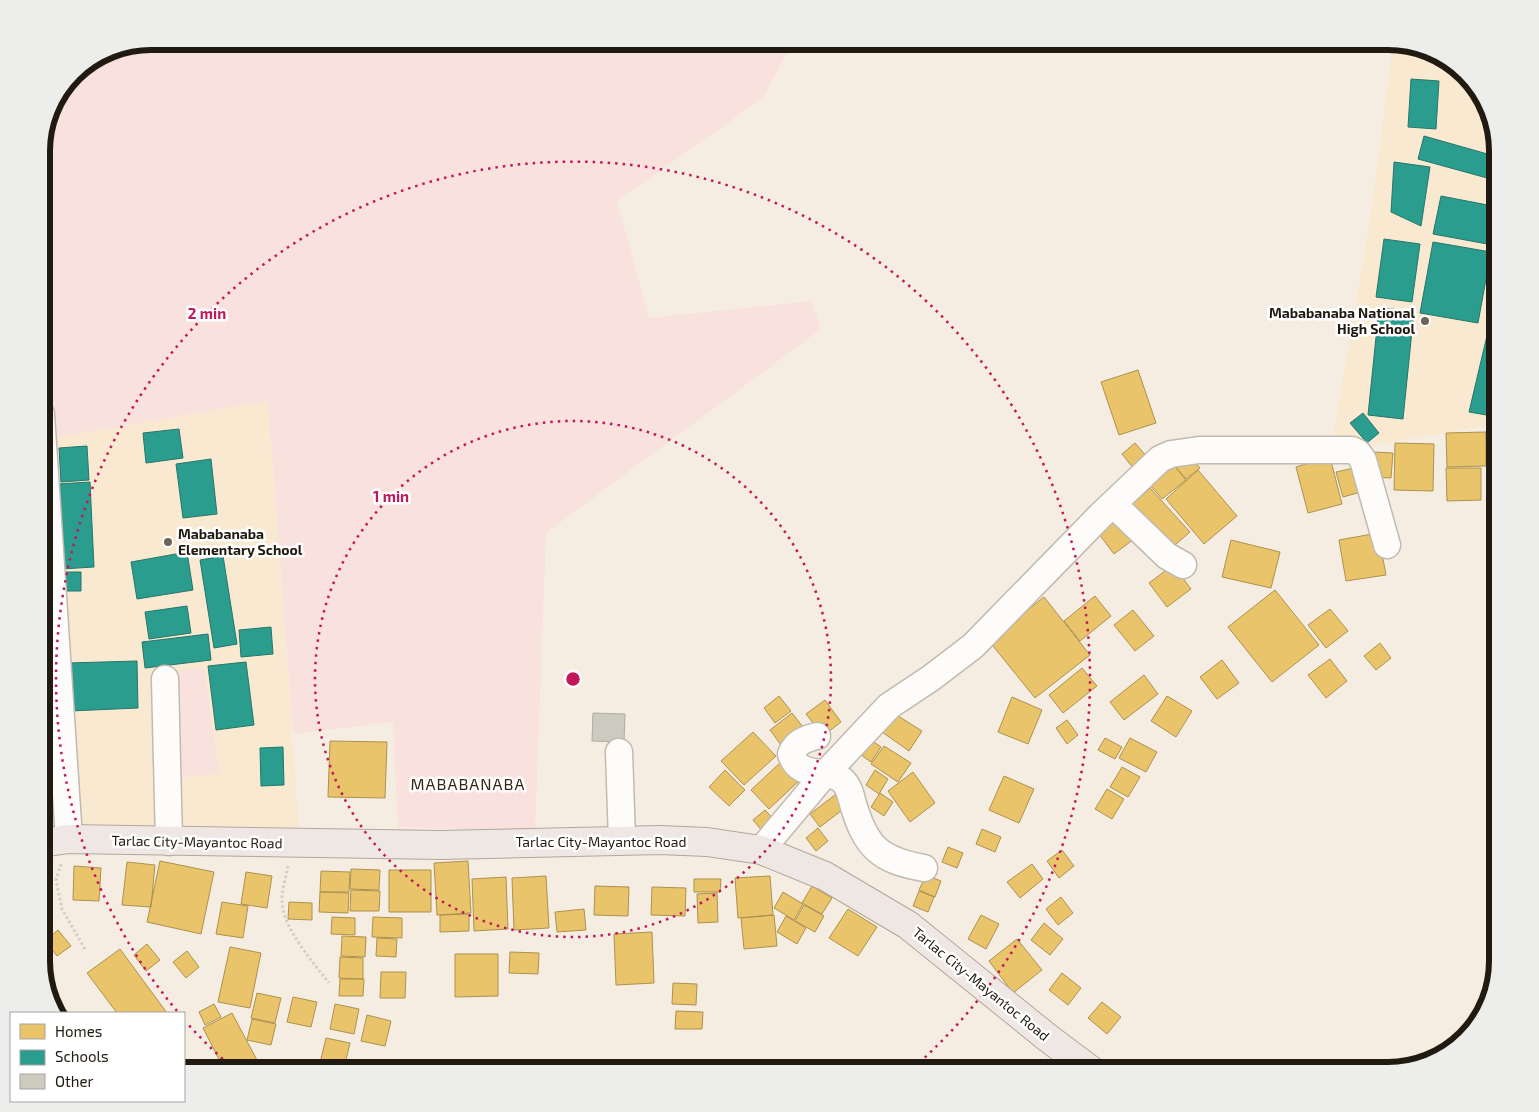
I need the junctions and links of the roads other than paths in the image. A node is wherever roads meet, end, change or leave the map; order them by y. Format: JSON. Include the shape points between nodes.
{"nodes":[{"id":1,"x":1113,"y":504,"type":"junction"},
{"id":2,"x":50,"y":540,"type":"edge"},
{"id":3,"x":1387,"y":545,"type":"dead end"},
{"id":4,"x":1183,"y":565,"type":"dead end"},
{"id":5,"x":165,"y":679,"type":"dead end"},
{"id":6,"x":817,"y":736,"type":"dead end"},
{"id":7,"x":619,"y":752,"type":"dead end"},
{"id":8,"x":824,"y":775,"type":"junction"},
{"id":9,"x":69,"y":839,"type":"junction"},
{"id":10,"x":622,"y":840,"type":"junction"},
{"id":11,"x":50,"y":842,"type":"edge"},
{"id":12,"x":169,"y":842,"type":"junction"},
{"id":13,"x":761,"y":850,"type":"junction"},
{"id":14,"x":924,"y":868,"type":"dead end"},
{"id":15,"x":1080,"y":1062,"type":"edge"}],
"edges":[{"from":1,"to":3,"type":"street","via":[[1160,459],[1171,454],[1199,450],[1352,450],[1363,460]]},
{"from":1,"to":4,"type":"street","via":[[1167,556]]},
{"from":1,"to":8,"type":"street","via":[[973,646],[889,706]]},
{"from":2,"to":9,"type":"street"},
{"from":5,"to":12,"type":"street"},
{"from":6,"to":8,"type":"street","via":[[804,739],[791,754],[800,768]]},
{"from":7,"to":10,"type":"street"},
{"from":8,"to":13,"type":"street"},
{"from":8,"to":14,"type":"street","via":[[841,780],[848,788],[862,832],[871,845],[884,856],[902,864]]},
{"from":9,"to":11,"type":"main road","name":"Tarlac City-Mayantoc Road"},
{"from":9,"to":12,"type":"main road","name":"Tarlac City-Mayantoc Road"},
{"from":10,"to":12,"type":"main road","name":"Tarlac City-Mayantoc Road","via":[[441,845]]},
{"from":10,"to":13,"type":"main road","name":"Tarlac City-Mayantoc Road","via":[[707,842]]},
{"from":13,"to":15,"type":"main road","name":"Tarlac City-Mayantoc Road","via":[[825,876],[908,925]]}]}
